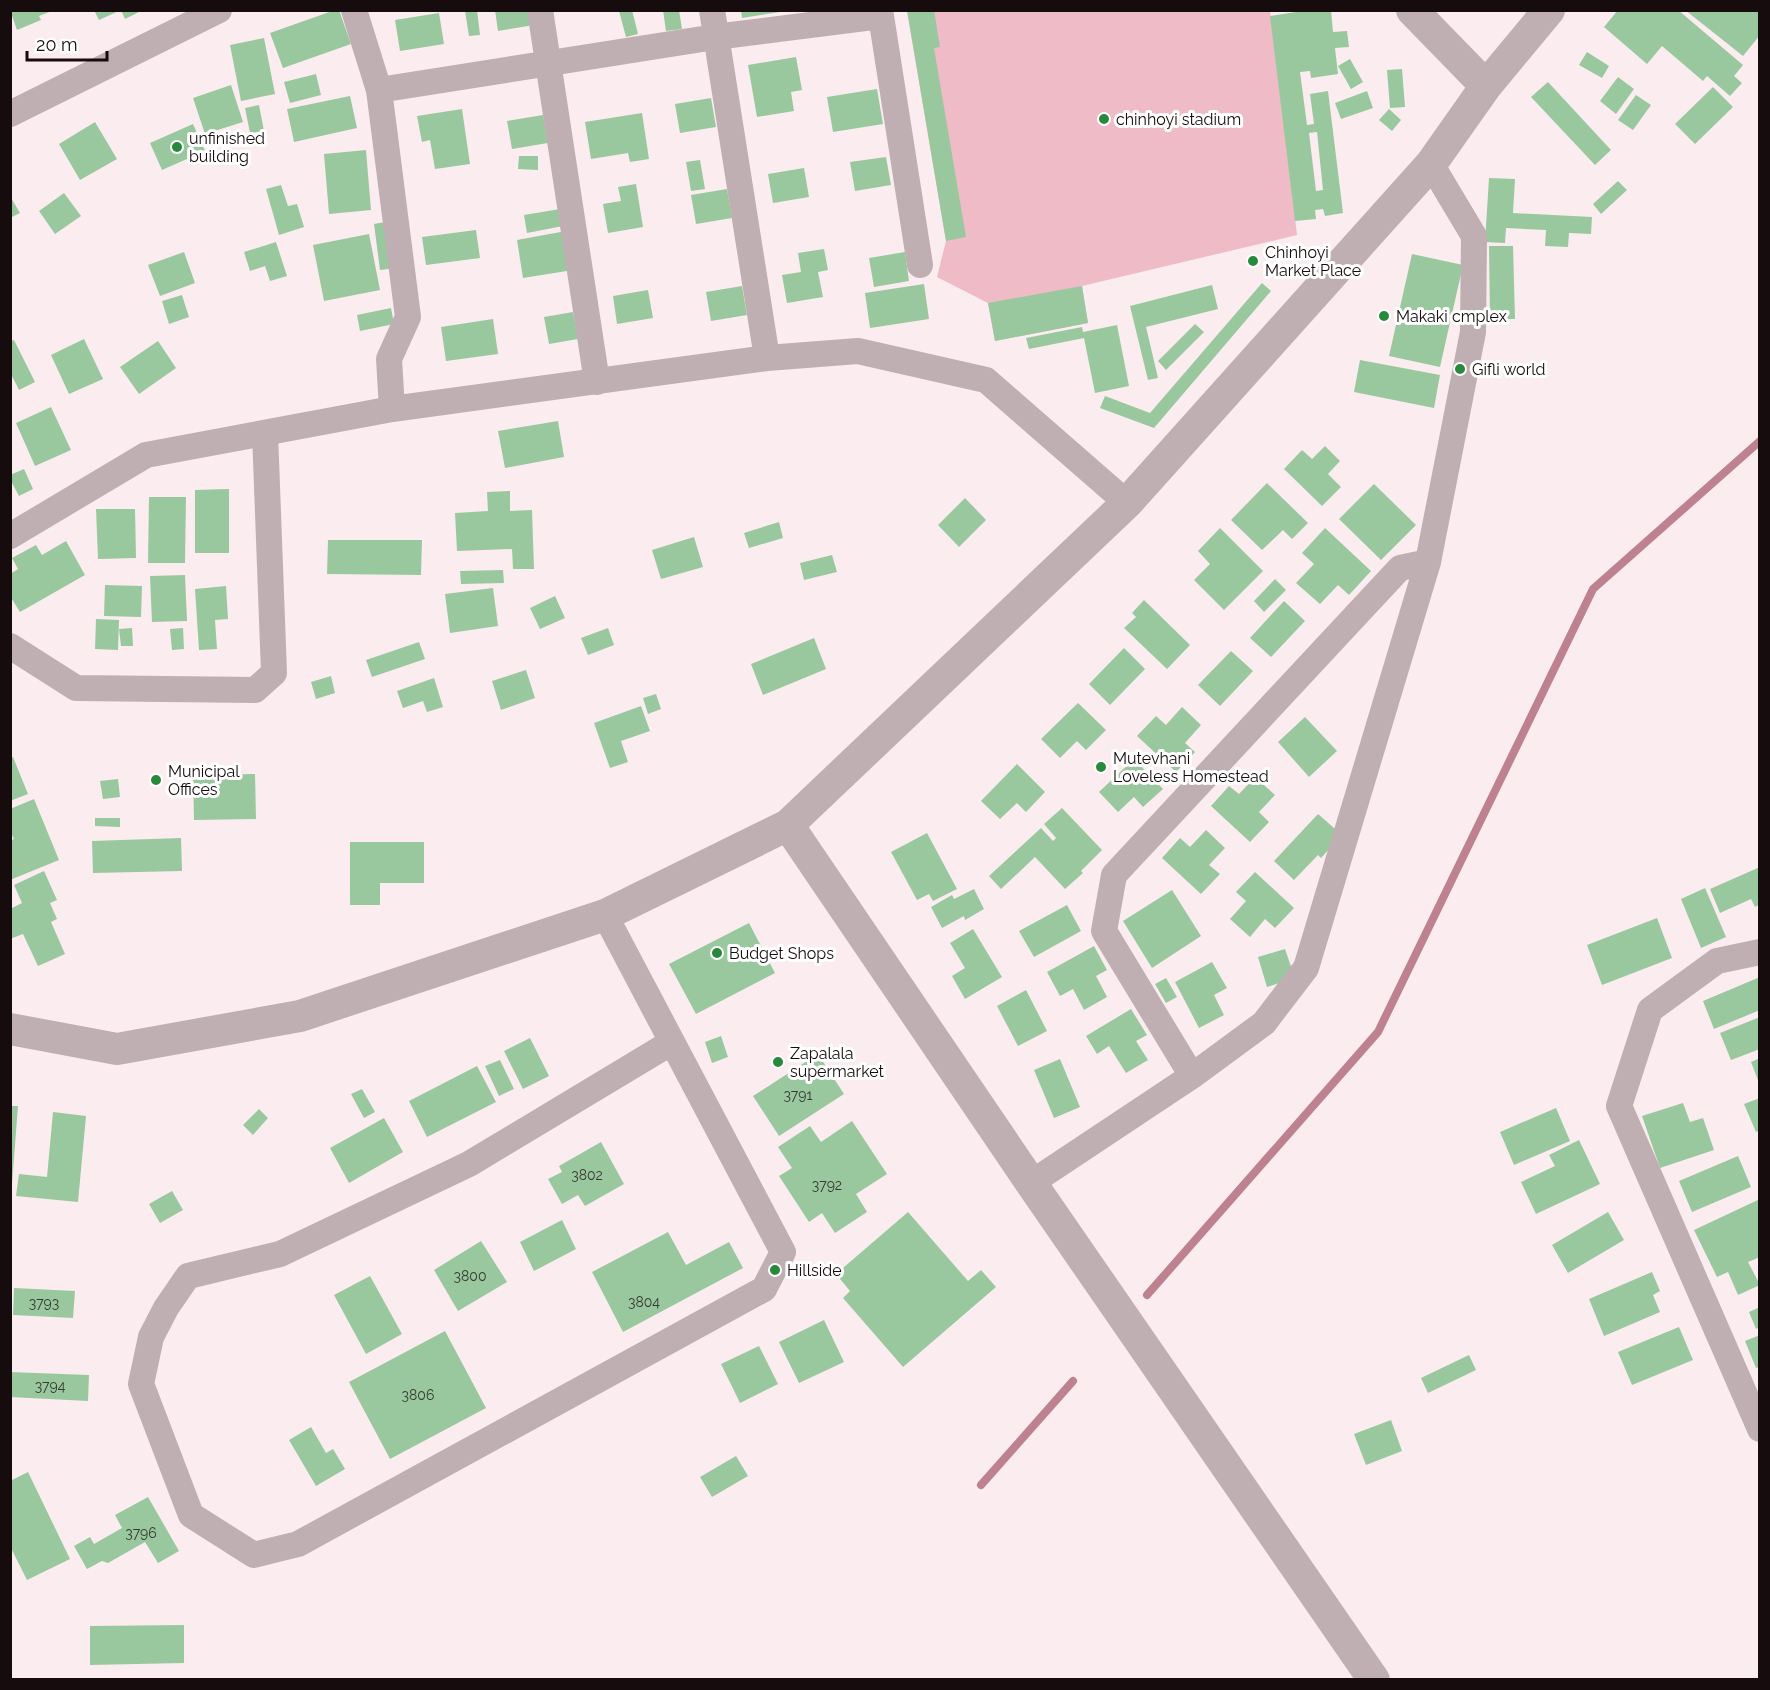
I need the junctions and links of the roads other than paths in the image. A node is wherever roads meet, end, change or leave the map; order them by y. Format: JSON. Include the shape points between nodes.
{"nodes":[{"id":1,"x":219,"y":10,"type":"edge"},
{"id":2,"x":354,"y":10,"type":"edge"},
{"id":3,"x":540,"y":10,"type":"edge"},
{"id":4,"x":712,"y":10,"type":"edge"},
{"id":5,"x":1412,"y":10,"type":"edge"},
{"id":6,"x":1549,"y":10,"type":"edge"},
{"id":7,"x":880,"y":13,"type":"edge"},
{"id":8,"x":715,"y":37,"type":"junction"},
{"id":9,"x":548,"y":63,"type":"junction"},
{"id":10,"x":1486,"y":86,"type":"junction"},
{"id":11,"x":379,"y":90,"type":"junction"},
{"id":12,"x":10,"y":114,"type":"edge"},
{"id":13,"x":1431,"y":164,"type":"junction"},
{"id":14,"x":920,"y":265,"type":"dead end"},
{"id":15,"x":766,"y":358,"type":"junction"},
{"id":16,"x":597,"y":382,"type":"junction"},
{"id":17,"x":392,"y":410,"type":"junction"},
{"id":18,"x":265,"y":433,"type":"junction"},
{"id":19,"x":1127,"y":503,"type":"junction"},
{"id":20,"x":10,"y":536,"type":"edge"},
{"id":21,"x":1428,"y":562,"type":"junction"},
{"id":22,"x":10,"y":646,"type":"edge"},
{"id":23,"x":788,"y":825,"type":"junction"},
{"id":24,"x":605,"y":915,"type":"junction"},
{"id":25,"x":1760,"y":952,"type":"edge"},
{"id":26,"x":10,"y":1029,"type":"edge"},
{"id":27,"x":672,"y":1042,"type":"junction"},
{"id":28,"x":1192,"y":1076,"type":"junction"},
{"id":29,"x":1031,"y":1183,"type":"junction"},
{"id":30,"x":1760,"y":1429,"type":"edge"},
{"id":31,"x":1374,"y":1680,"type":"edge"}],
"edges":[{"from":1,"to":12,"type":"street"},
{"from":2,"to":11,"type":"street"},
{"from":3,"to":9,"type":"street"},
{"from":4,"to":8,"type":"street"},
{"from":5,"to":10,"type":"street"},
{"from":6,"to":10,"type":"street"},
{"from":7,"to":8,"type":"street"},
{"from":7,"to":14,"type":"street"},
{"from":8,"to":9,"type":"street"},
{"from":8,"to":15,"type":"street"},
{"from":9,"to":11,"type":"street"},
{"from":9,"to":16,"type":"street"},
{"from":10,"to":13,"type":"street"},
{"from":11,"to":17,"type":"street","via":[[408,317],[389,359]]},
{"from":13,"to":19,"type":"street"},
{"from":13,"to":21,"type":"street","via":[[1474,236],[1473,332]]},
{"from":15,"to":16,"type":"street"},
{"from":15,"to":19,"type":"street","via":[[858,351],[986,380]]},
{"from":16,"to":17,"type":"street"},
{"from":17,"to":18,"type":"street"},
{"from":18,"to":20,"type":"street","via":[[146,455]]},
{"from":18,"to":22,"type":"street","via":[[274,674],[255,690],[76,688]]},
{"from":19,"to":23,"type":"street"},
{"from":21,"to":28,"type":"street","via":[[1306,968],[1264,1023]]},
{"from":21,"to":28,"type":"street","via":[[1400,568],[1114,875],[1104,931]]},
{"from":23,"to":24,"type":"street"},
{"from":23,"to":29,"type":"street"},
{"from":24,"to":26,"type":"street","via":[[300,1016],[117,1049]]},
{"from":24,"to":27,"type":"street"},
{"from":25,"to":30,"type":"street","via":[[1717,961],[1650,1010],[1619,1106]]},
{"from":27,"to":27,"type":"street","via":[[783,1252],[764,1289],[298,1544],[254,1555],[191,1515],[141,1384],[151,1337],[165,1308],[188,1276],[280,1254],[469,1164]]},
{"from":28,"to":29,"type":"street"},
{"from":29,"to":31,"type":"street"}]}
